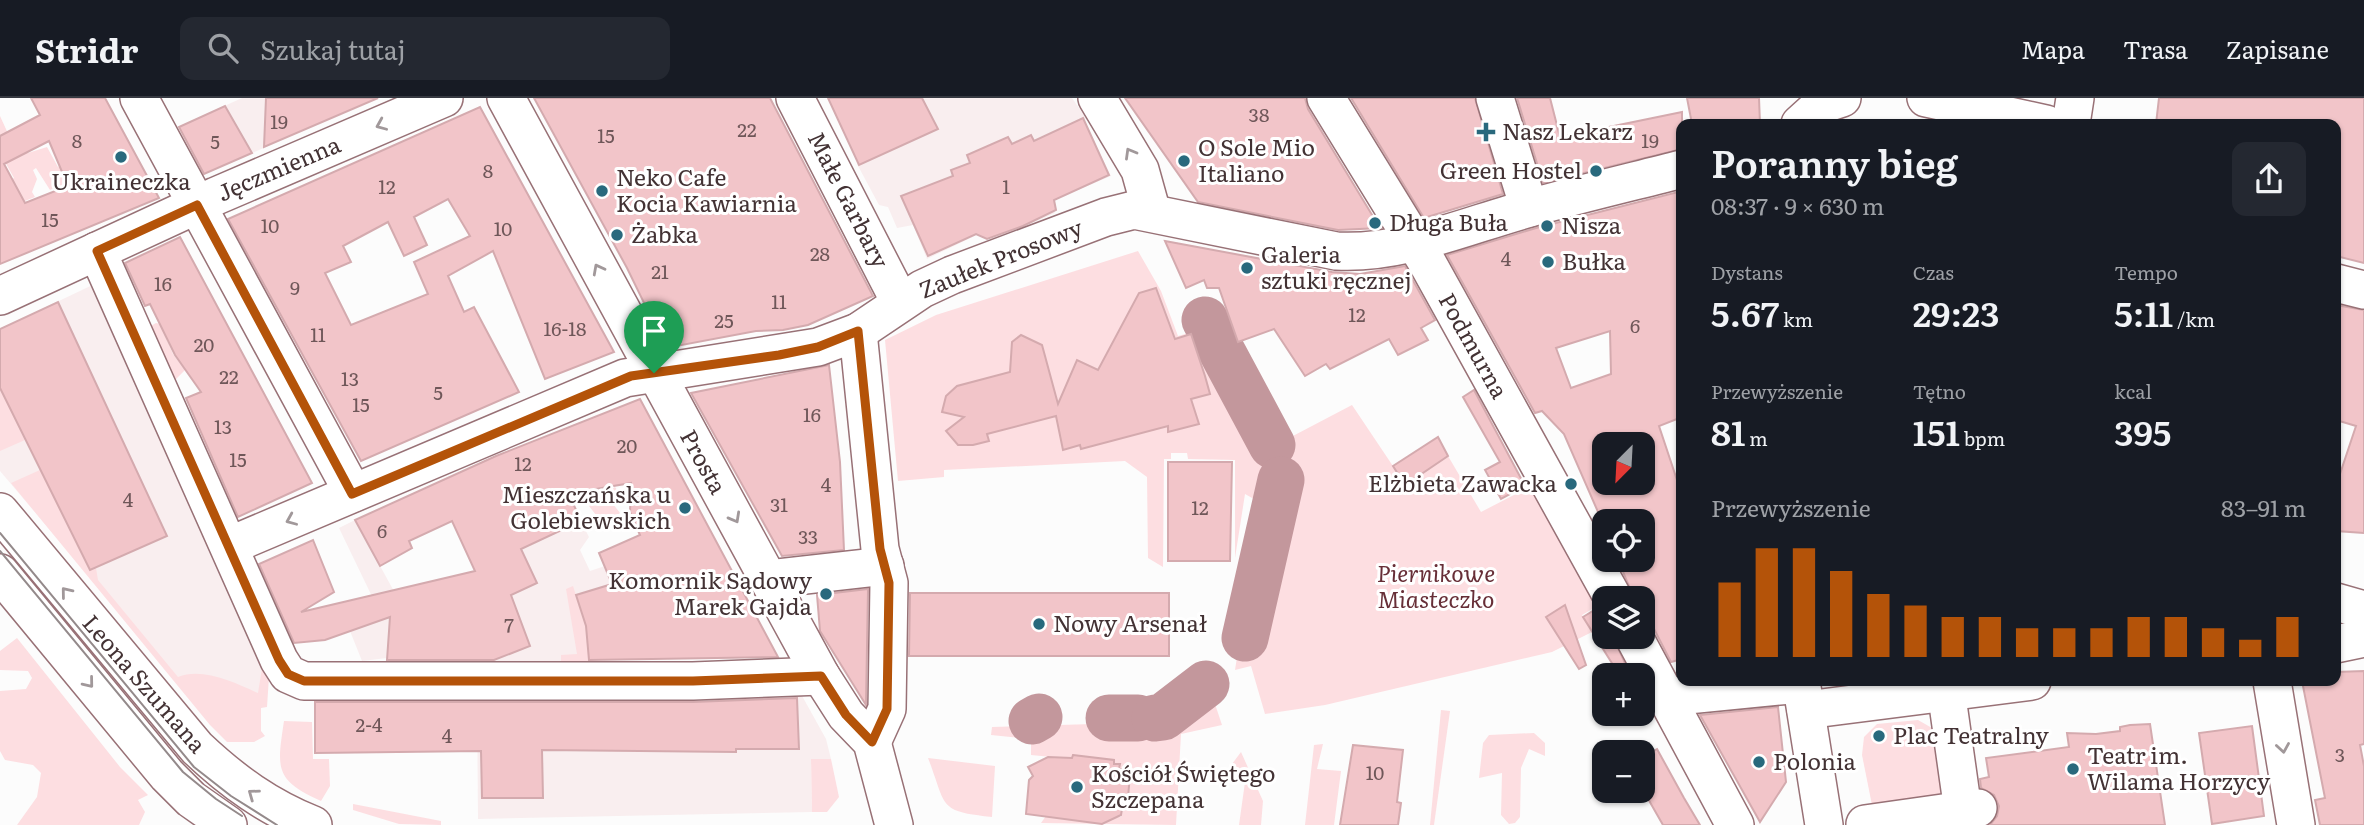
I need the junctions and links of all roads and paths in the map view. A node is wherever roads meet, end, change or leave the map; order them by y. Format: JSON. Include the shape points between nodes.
{"nodes":[{"id":1,"x":139,"y":98,"type":"edge"},
{"id":2,"x":444,"y":98,"type":"edge"},
{"id":3,"x":506,"y":98,"type":"edge"},
{"id":4,"x":795,"y":98,"type":"edge"},
{"id":5,"x":1097,"y":98,"type":"edge"},
{"id":6,"x":1326,"y":98,"type":"edge"},
{"id":7,"x":1495,"y":98,"type":"edge"},
{"id":8,"x":1791,"y":98,"type":"edge"},
{"id":9,"x":1842,"y":98,"type":"edge"},
{"id":10,"x":1926,"y":98,"type":"edge"},
{"id":11,"x":2076,"y":98,"type":"edge"},
{"id":12,"x":1791,"y":119,"type":"edge"},
{"id":13,"x":1806,"y":119,"type":"edge"},
{"id":14,"x":2023,"y":119,"type":"edge"},
{"id":15,"x":2072,"y":119,"type":"edge"},
{"id":16,"x":1676,"y":171,"type":"edge"},
{"id":17,"x":197,"y":205,"type":"junction"},
{"id":18,"x":1529,"y":208,"type":"junction"},
{"id":19,"x":1152,"y":212,"type":"junction"},
{"id":20,"x":1412,"y":241,"type":"junction"},
{"id":21,"x":97,"y":251,"type":"junction"},
{"id":22,"x":2341,"y":284,"type":"edge"},
{"id":23,"x":2364,"y":290,"type":"edge"},
{"id":24,"x":0,"y":296,"type":"edge"},
{"id":25,"x":900,"y":302,"type":"junction"},
{"id":26,"x":858,"y":331,"type":"junction"},
{"id":27,"x":654,"y":373,"type":"junction"},
{"id":28,"x":352,"y":494,"type":"junction"},
{"id":29,"x":0,"y":512,"type":"edge"},
{"id":30,"x":229,"y":546,"type":"junction"},
{"id":31,"x":885,"y":566,"type":"junction"},
{"id":32,"x":0,"y":573,"type":"edge"},
{"id":33,"x":769,"y":579,"type":"junction"},
{"id":34,"x":1606,"y":586,"type":"edge"},
{"id":35,"x":2356,"y":615,"type":"edge"},
{"id":36,"x":2341,"y":637,"type":"edge"},
{"id":37,"x":1641,"y":649,"type":"edge"},
{"id":38,"x":821,"y":676,"type":"junction"},
{"id":39,"x":1984,"y":686,"type":"edge"},
{"id":40,"x":2273,"y":686,"type":"edge"},
{"id":41,"x":1946,"y":690,"type":"junction"},
{"id":42,"x":1803,"y":691,"type":"edge"},
{"id":43,"x":1667,"y":696,"type":"junction"},
{"id":44,"x":872,"y":742,"type":"junction"},
{"id":45,"x":1969,"y":814,"type":"edge"},
{"id":46,"x":1865,"y":824,"type":"edge"},
{"id":47,"x":228,"y":825,"type":"edge"},
{"id":48,"x":313,"y":825,"type":"edge"},
{"id":49,"x":894,"y":825,"type":"edge"},
{"id":50,"x":1735,"y":825,"type":"edge"},
{"id":51,"x":1824,"y":825,"type":"edge"},
{"id":52,"x":2296,"y":825,"type":"edge"}],
"edges":[{"from":1,"to":17,"type":"street"},
{"from":2,"to":17,"type":"street","name":"Jęczmienna","one_way":true},
{"from":27,"to":3,"type":"street","name":"Prosta","one_way":true},
{"from":4,"to":25,"type":"street","name":"Małe Garbary"},
{"from":19,"to":5,"type":"street","one_way":true,"via":[[1140,170]]},
{"from":6,"to":20,"type":"street","name":"Podmurna"},
{"from":7,"to":18,"type":"street"},
{"from":8,"to":12,"type":"street"},
{"from":9,"to":13,"type":"street","via":[[1821,105]]},
{"from":10,"to":14,"type":"street"},
{"from":11,"to":15,"type":"street"},
{"from":16,"to":18,"type":"street","name":"Zaułek Prosowy"},
{"from":17,"to":21,"type":"street","name":"Jęczmienna"},
{"from":17,"to":28,"type":"street"},
{"from":18,"to":20,"type":"street","name":"Zaułek Prosowy"},
{"from":19,"to":20,"type":"street","name":"Zaułek Prosowy","via":[[1336,251],[1368,251]]},
{"from":19,"to":25,"type":"street","name":"Zaułek Prosowy","via":[[1134,210],[1106,217],[952,275]]},
{"from":20,"to":34,"type":"street","name":"Podmurna"},
{"from":21,"to":24,"type":"street","name":"Jęczmienna"},
{"from":21,"to":30,"type":"street"},
{"from":22,"to":23,"type":"street"},
{"from":25,"to":26,"type":"street","name":"Zaułek Prosowy"},
{"from":26,"to":27,"type":"street","name":"Zaułek Prosowy","via":[[818,347]]},
{"from":26,"to":31,"type":"street"},
{"from":27,"to":28,"type":"street","name":"Zaułek Prosowy","via":[[622,379]]},
{"from":27,"to":33,"type":"street","name":"Prosta","one_way":true},
{"from":28,"to":30,"type":"street","name":"Zaułek Prosowy","one_way":true},
{"from":48,"to":29,"type":"street","name":"Leona Szumana","one_way":true,"via":[[262,801],[197,748]]},
{"from":30,"to":38,"type":"street","via":[[279,660],[288,674],[304,681],[693,681]]},
{"from":31,"to":33,"type":"street"},
{"from":31,"to":44,"type":"street","via":[[889,583],[887,709]]},
{"from":32,"to":47,"type":"street","name":"Leona Szumana","one_way":true,"via":[[167,775]]},
{"from":33,"to":38,"type":"street","name":"Prosta"},
{"from":35,"to":36,"type":"street"},
{"from":37,"to":43,"type":"street"},
{"from":38,"to":44,"type":"street","name":"Prosta","via":[[846,715]]},
{"from":39,"to":41,"type":"street"},
{"from":40,"to":52,"type":"street","one_way":true},
{"from":41,"to":42,"type":"street"},
{"from":41,"to":45,"type":"street"},
{"from":42,"to":43,"type":"street"},
{"from":42,"to":51,"type":"street"},
{"from":43,"to":50,"type":"street"},
{"from":44,"to":49,"type":"street","name":"Prosta"},
{"from":45,"to":46,"type":"street"}]}
